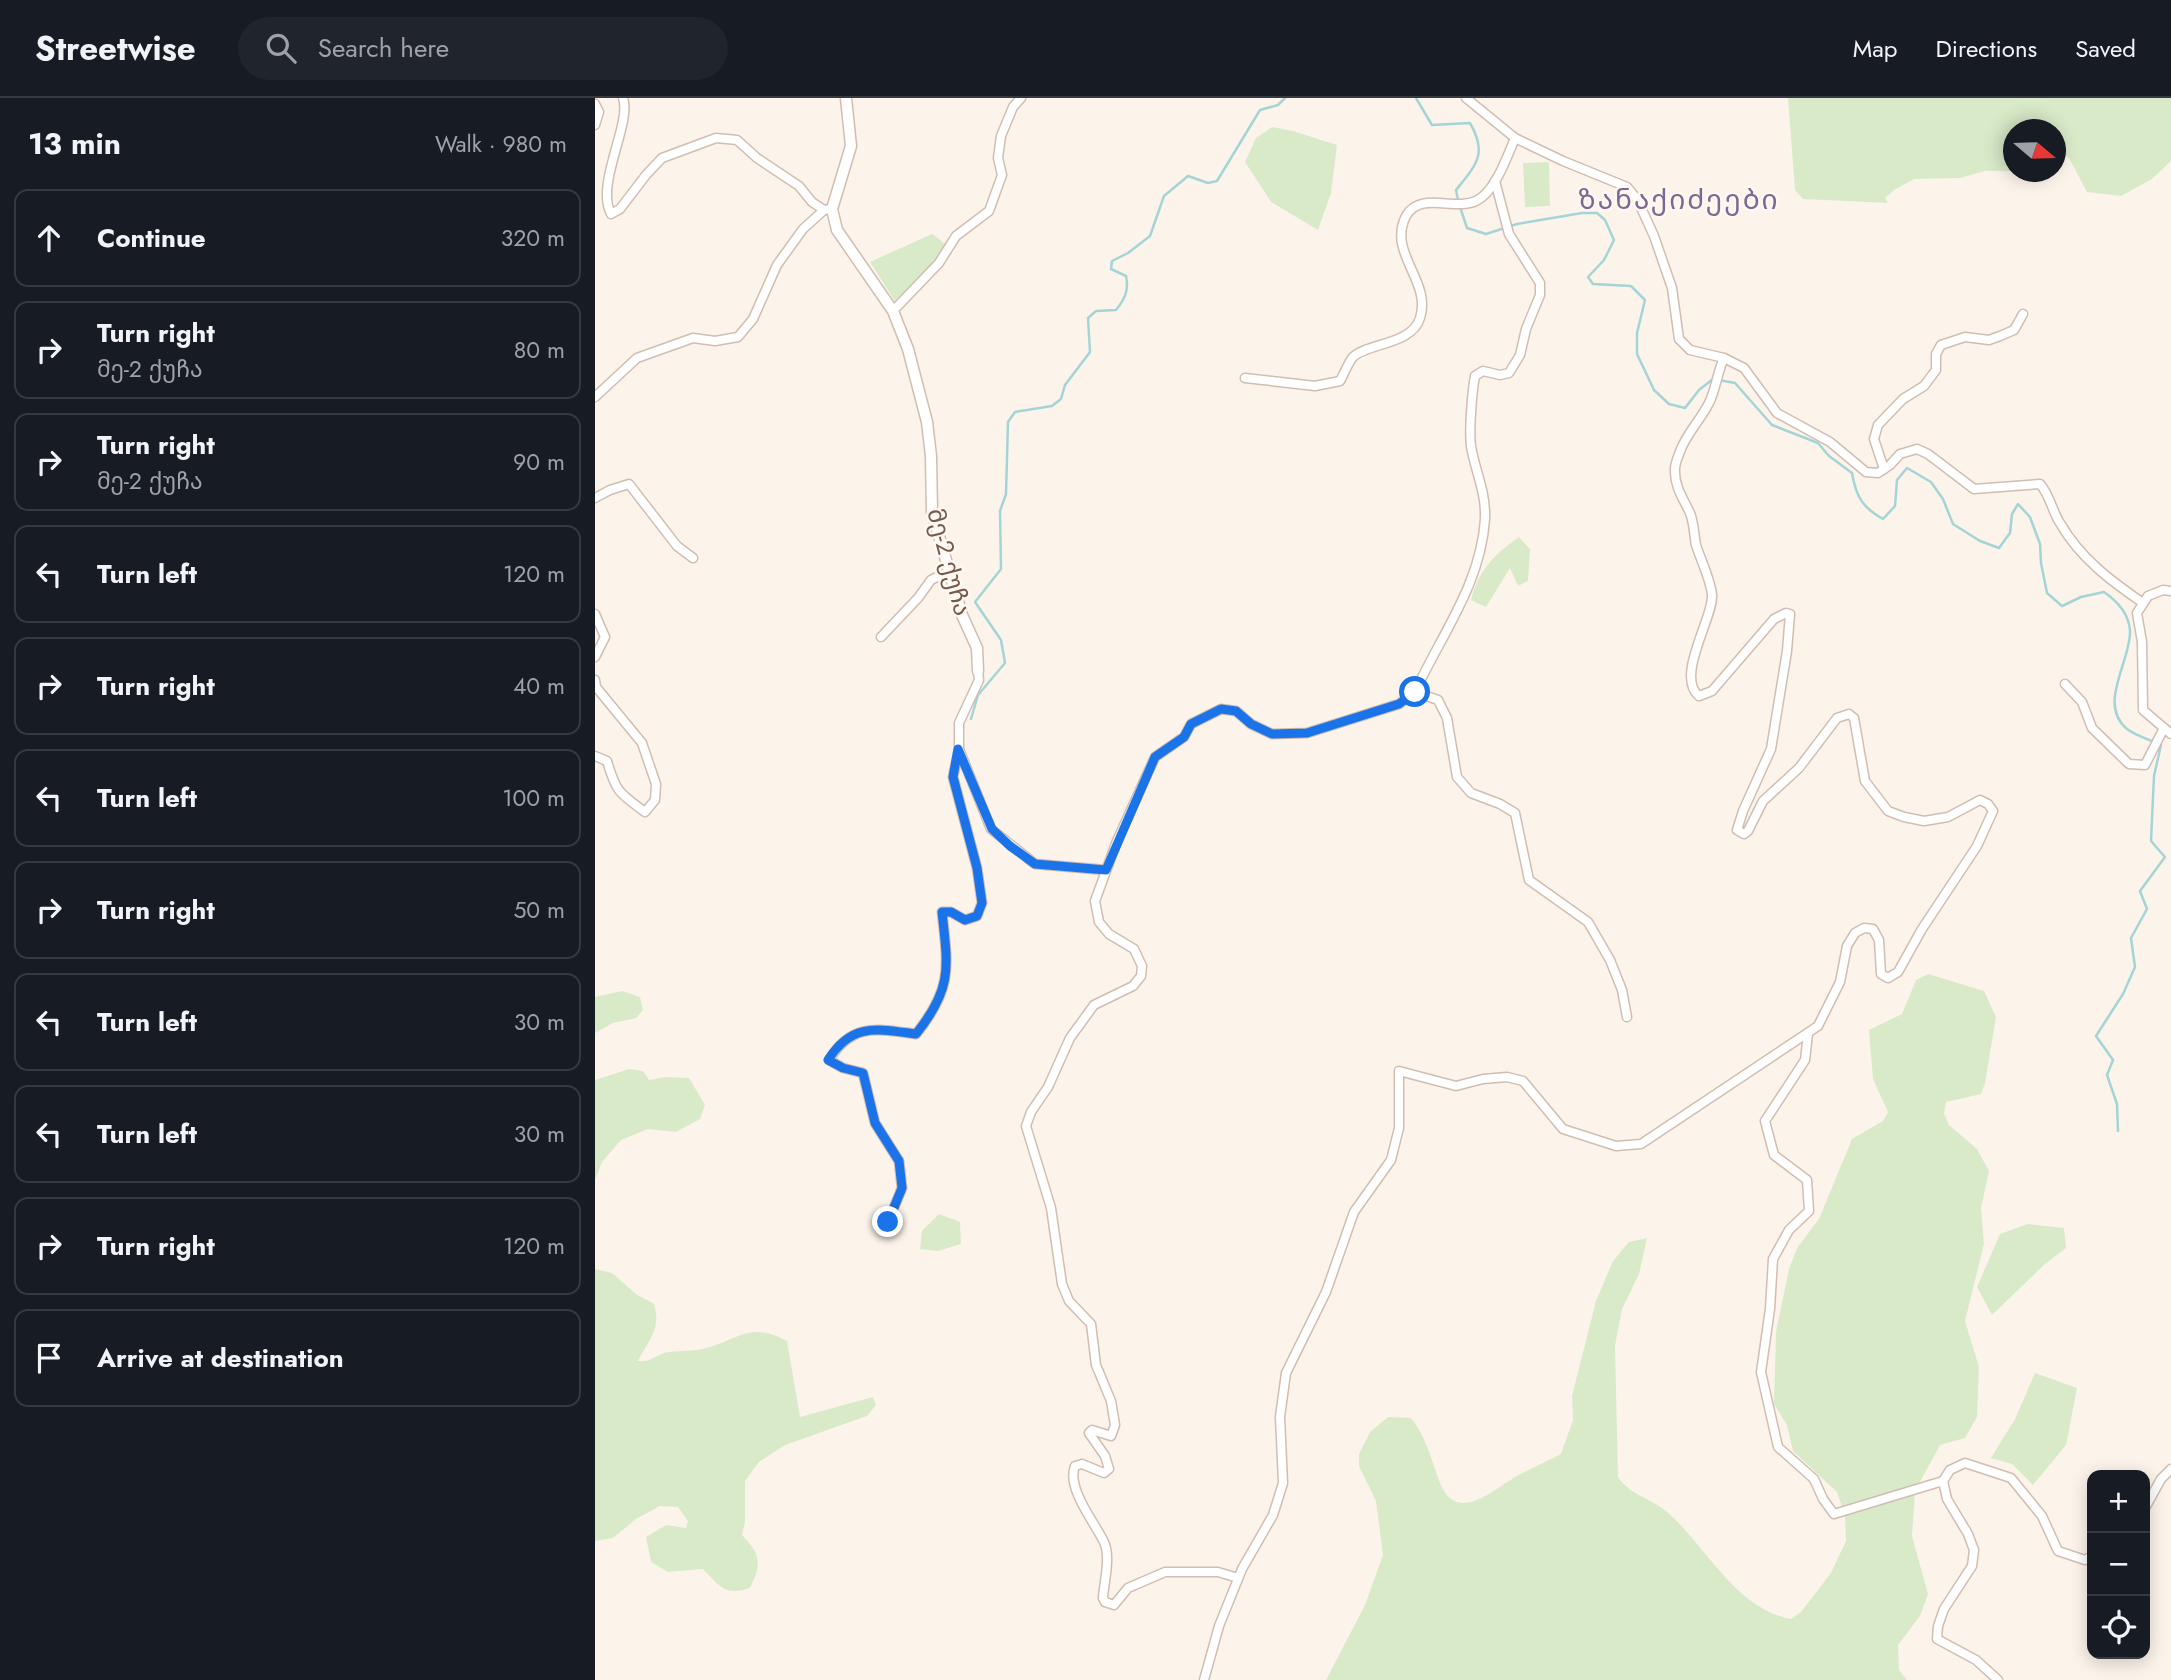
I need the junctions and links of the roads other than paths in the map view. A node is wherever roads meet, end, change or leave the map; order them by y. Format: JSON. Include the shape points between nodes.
{"nodes":[{"id":1,"x":622,"y":98,"type":"edge"},
{"id":2,"x":846,"y":98,"type":"edge"},
{"id":3,"x":1021,"y":98,"type":"edge"},
{"id":4,"x":1466,"y":98,"type":"edge"},
{"id":5,"x":595,"y":104,"type":"edge"},
{"id":6,"x":595,"y":125,"type":"edge"},
{"id":7,"x":1515,"y":138,"type":"junction"},
{"id":8,"x":1495,"y":181,"type":"junction"},
{"id":9,"x":828,"y":210,"type":"junction"},
{"id":10,"x":893,"y":311,"type":"junction"},
{"id":11,"x":2023,"y":314,"type":"dead end"},
{"id":12,"x":1724,"y":358,"type":"junction"},
{"id":13,"x":1245,"y":378,"type":"dead end"},
{"id":14,"x":595,"y":397,"type":"edge"},
{"id":15,"x":1884,"y":469,"type":"junction"},
{"id":16,"x":595,"y":498,"type":"edge"},
{"id":17,"x":693,"y":558,"type":"dead end"},
{"id":18,"x":949,"y":571,"type":"junction"},
{"id":19,"x":2171,"y":591,"type":"edge"},
{"id":20,"x":2143,"y":603,"type":"junction"},
{"id":21,"x":595,"y":614,"type":"edge"},
{"id":22,"x":881,"y":637,"type":"dead end"},
{"id":23,"x":595,"y":657,"type":"edge"},
{"id":24,"x":978,"y":671,"type":"joint"},
{"id":25,"x":595,"y":680,"type":"edge"},
{"id":26,"x":2065,"y":684,"type":"dead end"},
{"id":27,"x":1415,"y":692,"type":"junction"},
{"id":28,"x":2167,"y":731,"type":"edge"},
{"id":29,"x":958,"y":749,"type":"junction"},
{"id":30,"x":595,"y":755,"type":"edge"},
{"id":31,"x":1106,"y":870,"type":"junction"},
{"id":32,"x":1627,"y":1017,"type":"dead end"},
{"id":33,"x":1808,"y":1034,"type":"junction"},
{"id":34,"x":888,"y":1222,"type":"dead end"},
{"id":35,"x":2171,"y":1469,"type":"edge"},
{"id":36,"x":1943,"y":1481,"type":"junction"},
{"id":37,"x":2150,"y":1499,"type":"edge"},
{"id":38,"x":2087,"y":1559,"type":"edge"},
{"id":39,"x":1238,"y":1578,"type":"junction"},
{"id":40,"x":1204,"y":1680,"type":"edge"},
{"id":41,"x":1998,"y":1680,"type":"edge"}],
"edges":[{"from":1,"to":9,"type":"street","via":[[626,106],[606,205],[611,214],[621,209],[662,158],[716,138],[737,140]]},
{"from":2,"to":9,"type":"street","via":[[851,146]]},
{"from":3,"to":10,"type":"street","via":[[1001,136],[998,158],[1002,175],[989,211],[956,236],[939,262]]},
{"from":4,"to":7,"type":"street"},
{"from":5,"to":6,"type":"street","via":[[599,112]]},
{"from":7,"to":8,"type":"street"},
{"from":7,"to":12,"type":"street","via":[[1627,187],[1637,199],[1672,288],[1679,338],[1690,350]]},
{"from":8,"to":13,"type":"street","via":[[1478,200],[1425,203],[1406,215],[1400,235],[1423,300],[1420,320],[1403,337],[1354,356],[1341,381],[1315,386]]},
{"from":8,"to":27,"type":"street","via":[[1509,234],[1540,283],[1540,295],[1520,355],[1509,373],[1483,371],[1475,376],[1471,445],[1482,482],[1485,518],[1480,548],[1470,587]]},
{"from":9,"to":10,"type":"street","name":"მე-2 ქუჩა"},
{"from":9,"to":14,"type":"street","via":[[803,229],[776,265],[753,319],[739,337],[694,338],[637,358]]},
{"from":10,"to":18,"type":"street","name":"მე-2 ქუჩა","via":[[927,422],[932,512]]},
{"from":11,"to":15,"type":"street","via":[[2014,330],[2000,336],[1989,340],[1965,337],[1941,345],[1936,370],[1924,386],[1903,399],[1878,425],[1874,439]]},
{"from":12,"to":15,"type":"street","via":[[1744,368],[1777,412],[1830,442],[1865,472]]},
{"from":12,"to":33,"type":"street","via":[[1709,403],[1674,467],[1677,490],[1691,516],[1712,596],[1696,647],[1695,693],[1712,691],[1774,619],[1790,614],[1771,749],[1737,830],[1748,831],[1763,802],[1799,768],[1837,718],[1849,714],[1854,718],[1865,781],[1888,811],[1924,821],[1948,817],[1980,800],[1993,811],[1977,846],[1898,972],[1888,978],[1881,974],[1879,940],[1873,929],[1855,933],[1847,946],[1840,982],[1818,1026]]},
{"from":15,"to":20,"type":"street","via":[[1900,454],[1917,449],[1974,489],[2040,484],[2058,522],[2080,552]]},
{"from":16,"to":17,"type":"street","via":[[629,484],[677,546]]},
{"from":18,"to":22,"type":"street","via":[[931,580]]},
{"from":18,"to":24,"type":"street","name":"მე-2 ქუჩა","via":[[977,648]]},
{"from":19,"to":20,"type":"street","via":[[2148,596]]},
{"from":20,"to":28,"type":"street","via":[[2137,613],[2143,710]]},
{"from":21,"to":23,"type":"street","via":[[605,637]]},
{"from":24,"to":29,"type":"street","name":"მე-2 ქუჩა","via":[[979,680],[959,723]]},
{"from":25,"to":30,"type":"street","via":[[642,743],[656,784],[655,800],[645,812],[620,794],[607,761]]},
{"from":26,"to":28,"type":"street","via":[[2082,702],[2092,728],[2129,764],[2145,765]]},
{"from":27,"to":31,"type":"street","via":[[1399,704],[1307,733],[1272,734],[1236,711],[1221,709],[1191,724],[1184,737],[1155,757]]},
{"from":27,"to":32,"type":"street","via":[[1438,700],[1447,718],[1457,777],[1471,793],[1515,813],[1529,880],[1588,922],[1610,960]]},
{"from":29,"to":31,"type":"street","via":[[992,829],[1010,846],[1035,864]]},
{"from":29,"to":34,"type":"street","name":"მე-2 ქუჩა","via":[[953,777],[977,868],[982,903],[977,916],[965,920],[942,912],[946,979],[932,1014],[916,1034],[875,1028],[853,1033],[828,1060],[863,1073],[875,1123],[899,1161],[902,1188]]},
{"from":31,"to":39,"type":"street","via":[[1095,901],[1099,922],[1134,949],[1141,976],[1133,986],[1094,1005],[1070,1038],[1026,1126],[1051,1209],[1062,1284],[1069,1301],[1091,1324],[1096,1365],[1115,1425],[1111,1436],[1089,1433],[1109,1469],[1104,1473],[1082,1464],[1075,1466],[1073,1481],[1105,1543],[1103,1598],[1109,1604],[1118,1602],[1128,1588],[1165,1572],[1218,1572]]},
{"from":33,"to":36,"type":"street","via":[[1805,1060],[1765,1121],[1774,1155],[1807,1180],[1809,1211],[1789,1230],[1773,1259],[1761,1372],[1778,1447],[1814,1479],[1834,1514]]},
{"from":33,"to":39,"type":"street","via":[[1641,1144],[1616,1146],[1563,1129],[1523,1081],[1507,1077],[1456,1086],[1399,1070],[1399,1128],[1391,1160],[1354,1212],[1326,1292],[1286,1373],[1280,1417],[1283,1483],[1273,1516]]},
{"from":35,"to":37,"type":"street"},
{"from":36,"to":38,"type":"street","via":[[1950,1470],[1965,1463],[2011,1478],[2042,1516],[2058,1550]]},
{"from":36,"to":41,"type":"street","via":[[1947,1499],[1974,1550],[1972,1566],[1944,1609],[1937,1639],[1976,1660]]},
{"from":39,"to":40,"type":"street"}]}
